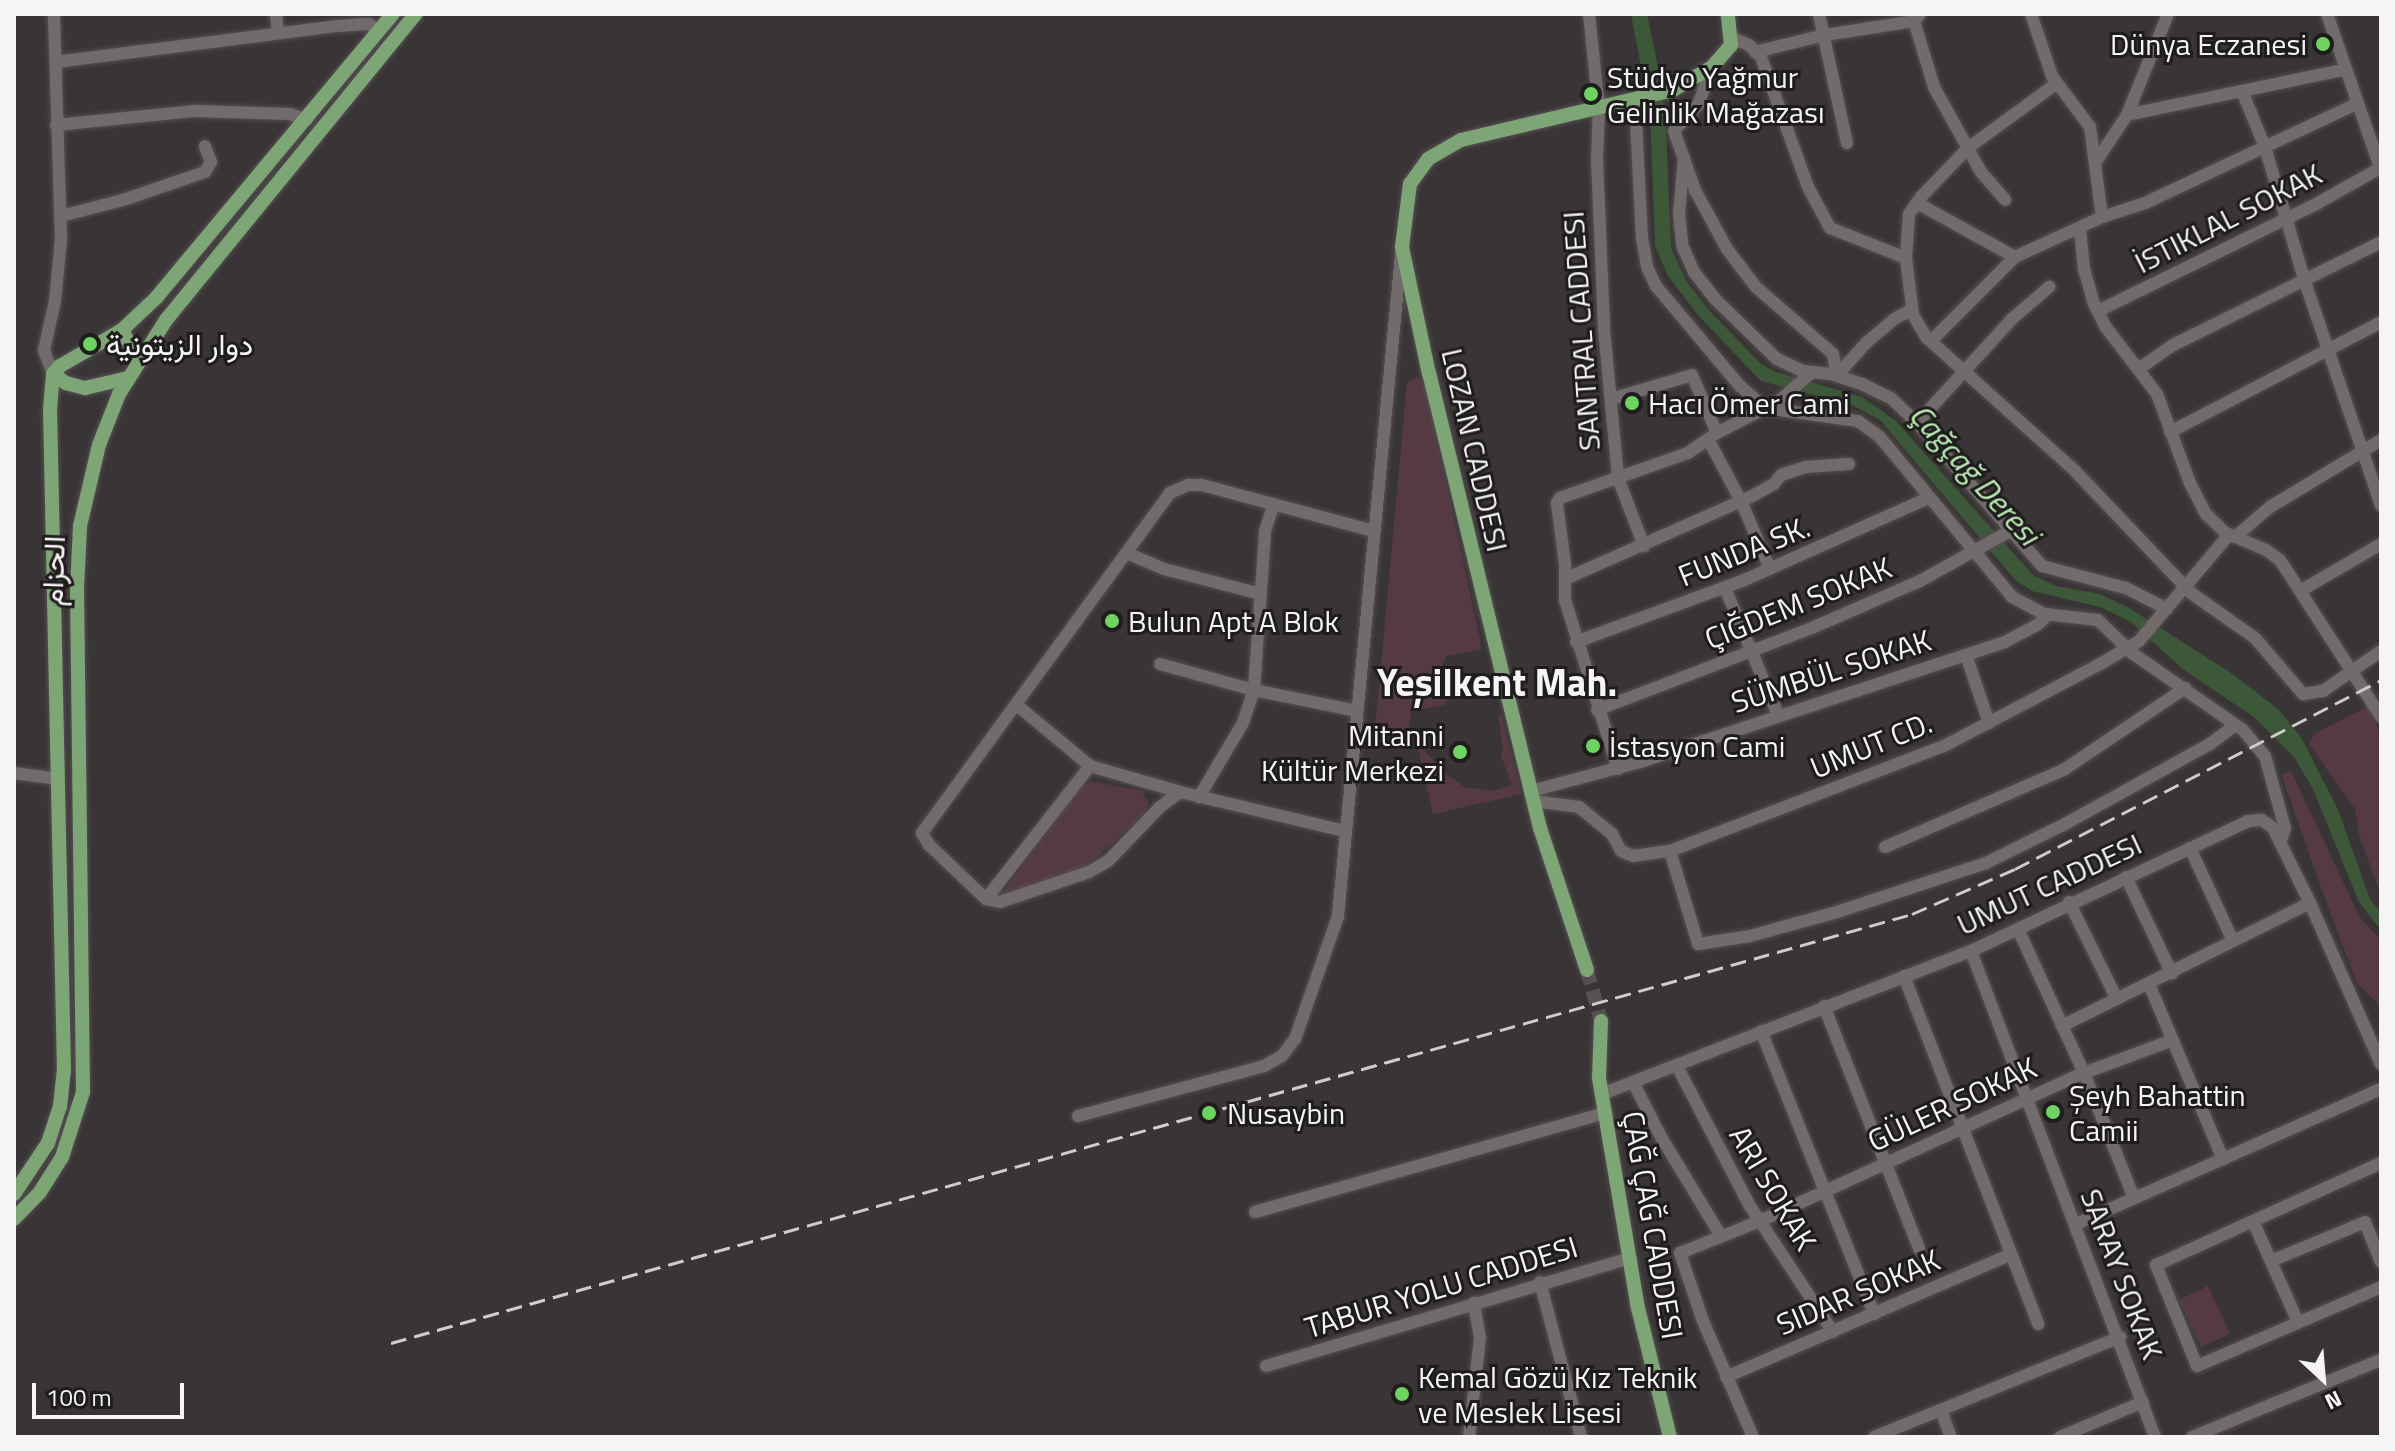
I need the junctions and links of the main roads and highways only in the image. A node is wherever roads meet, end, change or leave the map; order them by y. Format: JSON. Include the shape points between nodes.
{"nodes":[{"id":1,"x":393,"y":14,"type":"edge"},
{"id":2,"x":416,"y":14,"type":"edge"},
{"id":3,"x":1728,"y":14,"type":"edge"},
{"id":4,"x":122,"y":330,"type":"junction"},
{"id":5,"x":138,"y":360,"type":"junction"},
{"id":6,"x":53,"y":374,"type":"junction"},
{"id":7,"x":128,"y":378,"type":"junction"},
{"id":8,"x":1587,"y":970,"type":"tunnel mouth"},
{"id":9,"x":1601,"y":1021,"type":"tunnel mouth"},
{"id":10,"x":14,"y":1194,"type":"edge"},
{"id":11,"x":14,"y":1219,"type":"edge"},
{"id":12,"x":1670,"y":1437,"type":"edge"}],
"edges":[{"from":1,"to":4,"type":"main road","via":[[166,287]]},
{"from":2,"to":5,"type":"main road","name":"الحزام"},
{"from":3,"to":8,"type":"main road","name":"LOZAN CADDESI","via":[[1731,45],[1712,67],[1673,90],[1461,140],[1428,159],[1410,184],[1402,247],[1532,796]]},
{"from":4,"to":5,"type":"main road"},
{"from":4,"to":6,"type":"main road"},
{"from":5,"to":7,"type":"main road","name":"الحزام"},
{"from":6,"to":7,"type":"main road","via":[[85,388]]},
{"from":6,"to":10,"type":"main road","name":"الحزام","via":[[63,1090],[48,1143]]},
{"from":7,"to":11,"type":"main road","name":"الحزام","via":[[109,416],[90,477],[78,556],[83,1092],[62,1157],[40,1192]]},
{"from":9,"to":12,"type":"main road","name":"ÇAĞ ÇAĞ CADDESI","via":[[1599,1078],[1638,1308]]}]}
